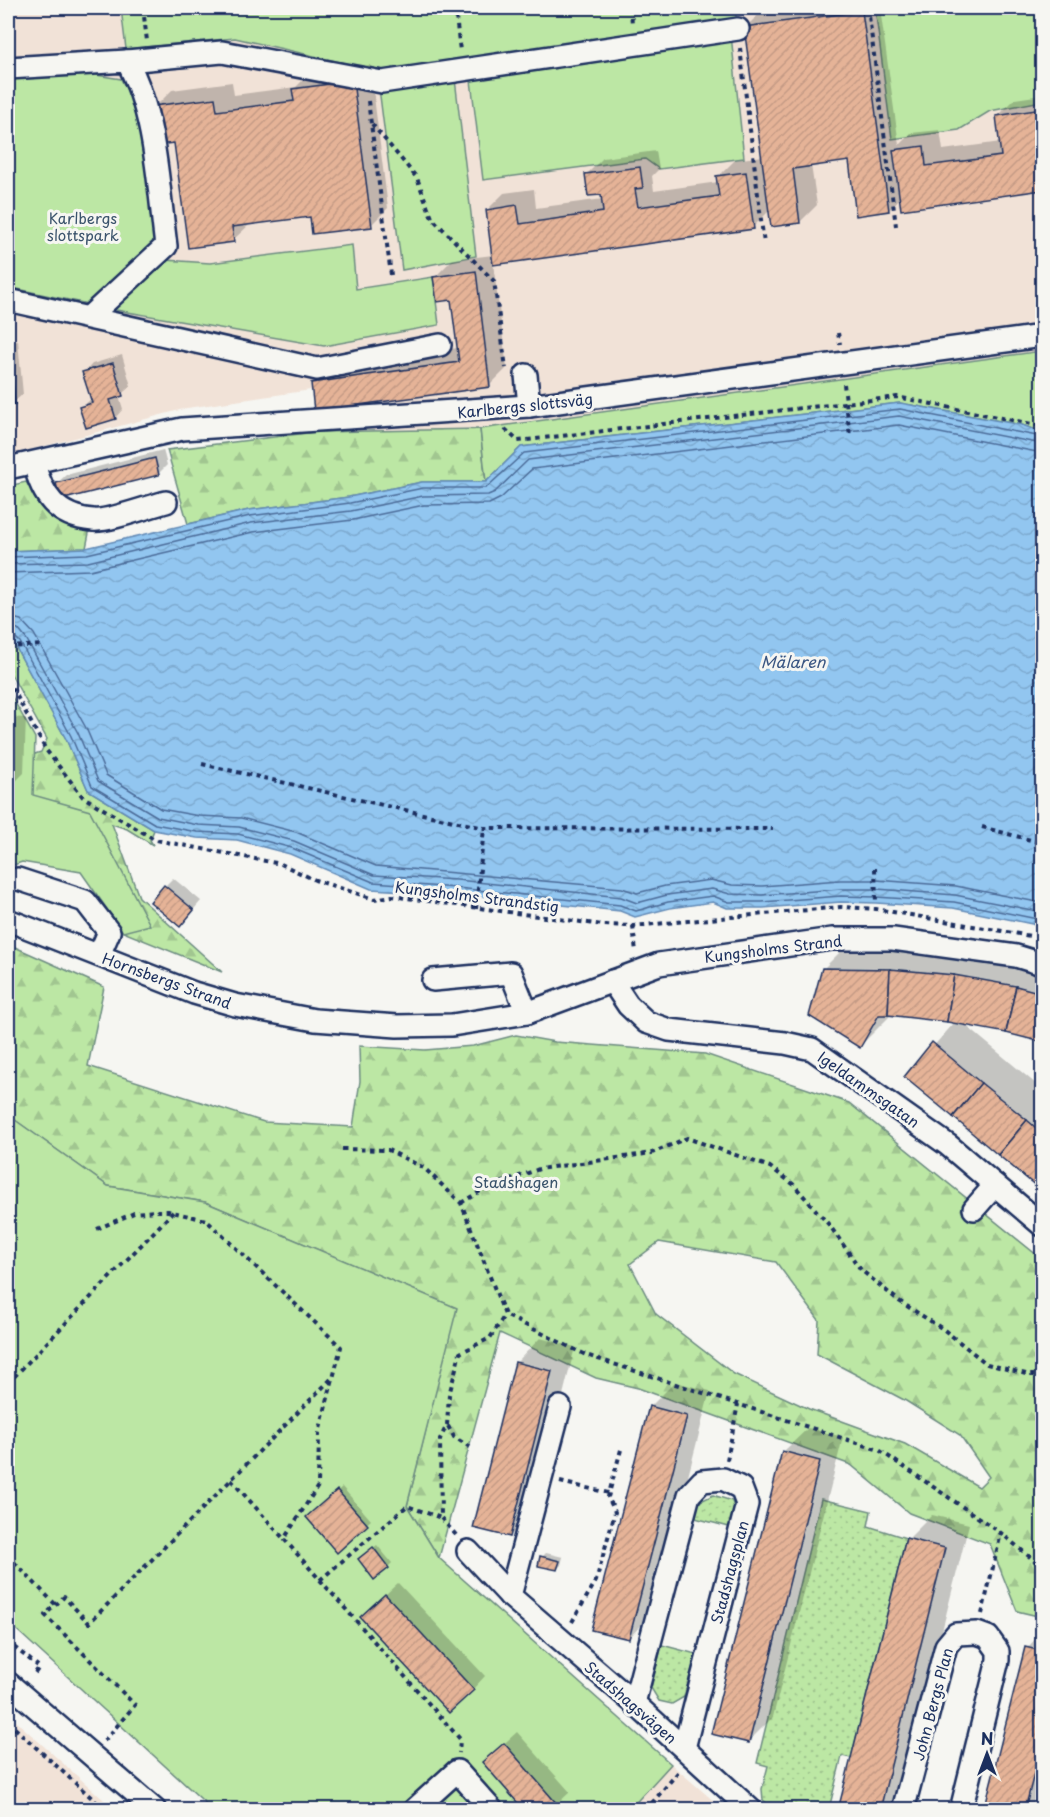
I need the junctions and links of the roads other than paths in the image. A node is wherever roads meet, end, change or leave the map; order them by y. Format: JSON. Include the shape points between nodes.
{"nodes":[{"id":1,"x":738,"y":29,"type":"road end"},
{"id":2,"x":127,"y":61,"type":"junction"},
{"id":3,"x":8,"y":68,"type":"edge"},
{"id":4,"x":8,"y":300,"type":"edge"},
{"id":5,"x":89,"y":317,"type":"junction"},
{"id":6,"x":1042,"y":336,"type":"edge"},
{"id":7,"x":440,"y":345,"type":"dead end"},
{"id":8,"x":525,"y":375,"type":"road end"},
{"id":9,"x":529,"y":406,"type":"junction"},
{"id":10,"x":34,"y":463,"type":"junction"},
{"id":11,"x":8,"y":468,"type":"edge"},
{"id":12,"x":166,"y":502,"type":"dead end"},
{"id":13,"x":18,"y":879,"type":"dead end"},
{"id":14,"x":8,"y":920,"type":"edge"},
{"id":15,"x":99,"y":955,"type":"junction"},
{"id":16,"x":1042,"y":964,"type":"edge"},
{"id":17,"x":433,"y":980,"type":"dead end"},
{"id":18,"x":612,"y":981,"type":"junction"},
{"id":19,"x":527,"y":1013,"type":"junction"},
{"id":20,"x":995,"y":1185,"type":"junction"},
{"id":21,"x":974,"y":1209,"type":"dead end"},
{"id":22,"x":1042,"y":1225,"type":"edge"},
{"id":23,"x":560,"y":1407,"type":"dead end"},
{"id":24,"x":468,"y":1551,"type":"road end"},
{"id":25,"x":510,"y":1596,"type":"junction"},
{"id":26,"x":8,"y":1683,"type":"edge"},
{"id":27,"x":634,"y":1703,"type":"junction"},
{"id":28,"x":684,"y":1748,"type":"junction"},
{"id":29,"x":155,"y":1809,"type":"edge"},
{"id":30,"x":414,"y":1809,"type":"edge"},
{"id":31,"x":492,"y":1809,"type":"edge"},
{"id":32,"x":752,"y":1809,"type":"edge"},
{"id":33,"x":903,"y":1809,"type":"edge"},
{"id":34,"x":961,"y":1809,"type":"edge"}],
"edges":[{"from":1,"to":2,"type":"street","via":[[382,82],[222,52]]},
{"from":2,"to":3,"type":"street"},
{"from":2,"to":5,"type":"street","via":[[140,84],[153,146],[166,246]]},
{"from":4,"to":5,"type":"street"},
{"from":5,"to":7,"type":"street","via":[[317,369]]},
{"from":6,"to":9,"type":"street","name":"Karlbergs slottsväg"},
{"from":8,"to":9,"type":"street"},
{"from":9,"to":10,"type":"street","name":"Karlbergs slottsväg","via":[[182,429]]},
{"from":10,"to":11,"type":"street","name":"Karlbergs slottsväg"},
{"from":10,"to":12,"type":"street","via":[[40,488],[51,503],[94,521]]},
{"from":13,"to":15,"type":"street","via":[[85,901],[109,932]]},
{"from":14,"to":15,"type":"street","name":"Hornsbergs Strand"},
{"from":15,"to":19,"type":"street","name":"Hornsbergs Strand","via":[[225,1002],[315,1020],[397,1026],[452,1025]]},
{"from":16,"to":18,"type":"street","name":"Kungsholms Strand","via":[[1016,956],[892,939],[832,939],[659,964]]},
{"from":17,"to":19,"type":"street","via":[[511,973]]},
{"from":18,"to":19,"type":"street","name":"Hornsbergs Strand"},
{"from":18,"to":20,"type":"street","name":"Igeldammsgatan","via":[[628,1005],[646,1022],[669,1030],[812,1049],[948,1145]]},
{"from":20,"to":21,"type":"street"},
{"from":20,"to":22,"type":"street","name":"Igeldammsgatan"},
{"from":23,"to":25,"type":"street"},
{"from":24,"to":25,"type":"street","name":"Stadshagsvägen"},
{"from":25,"to":27,"type":"street","name":"Stadshagsvägen"},
{"from":26,"to":29,"type":"street"},
{"from":27,"to":28,"type":"street","name":"Stadshagsvägen"},
{"from":27,"to":28,"type":"street","name":"Stadshagsplan","via":[[689,1495],[702,1481],[723,1479],[741,1488],[747,1504]]},
{"from":28,"to":32,"type":"street","name":"Stadshagsvägen"},
{"from":30,"to":31,"type":"street","via":[[457,1771]]},
{"from":33,"to":34,"type":"street","name":"John Bergs Plan","via":[[946,1646],[956,1634],[977,1633],[988,1637],[998,1651],[998,1660]]}]}
